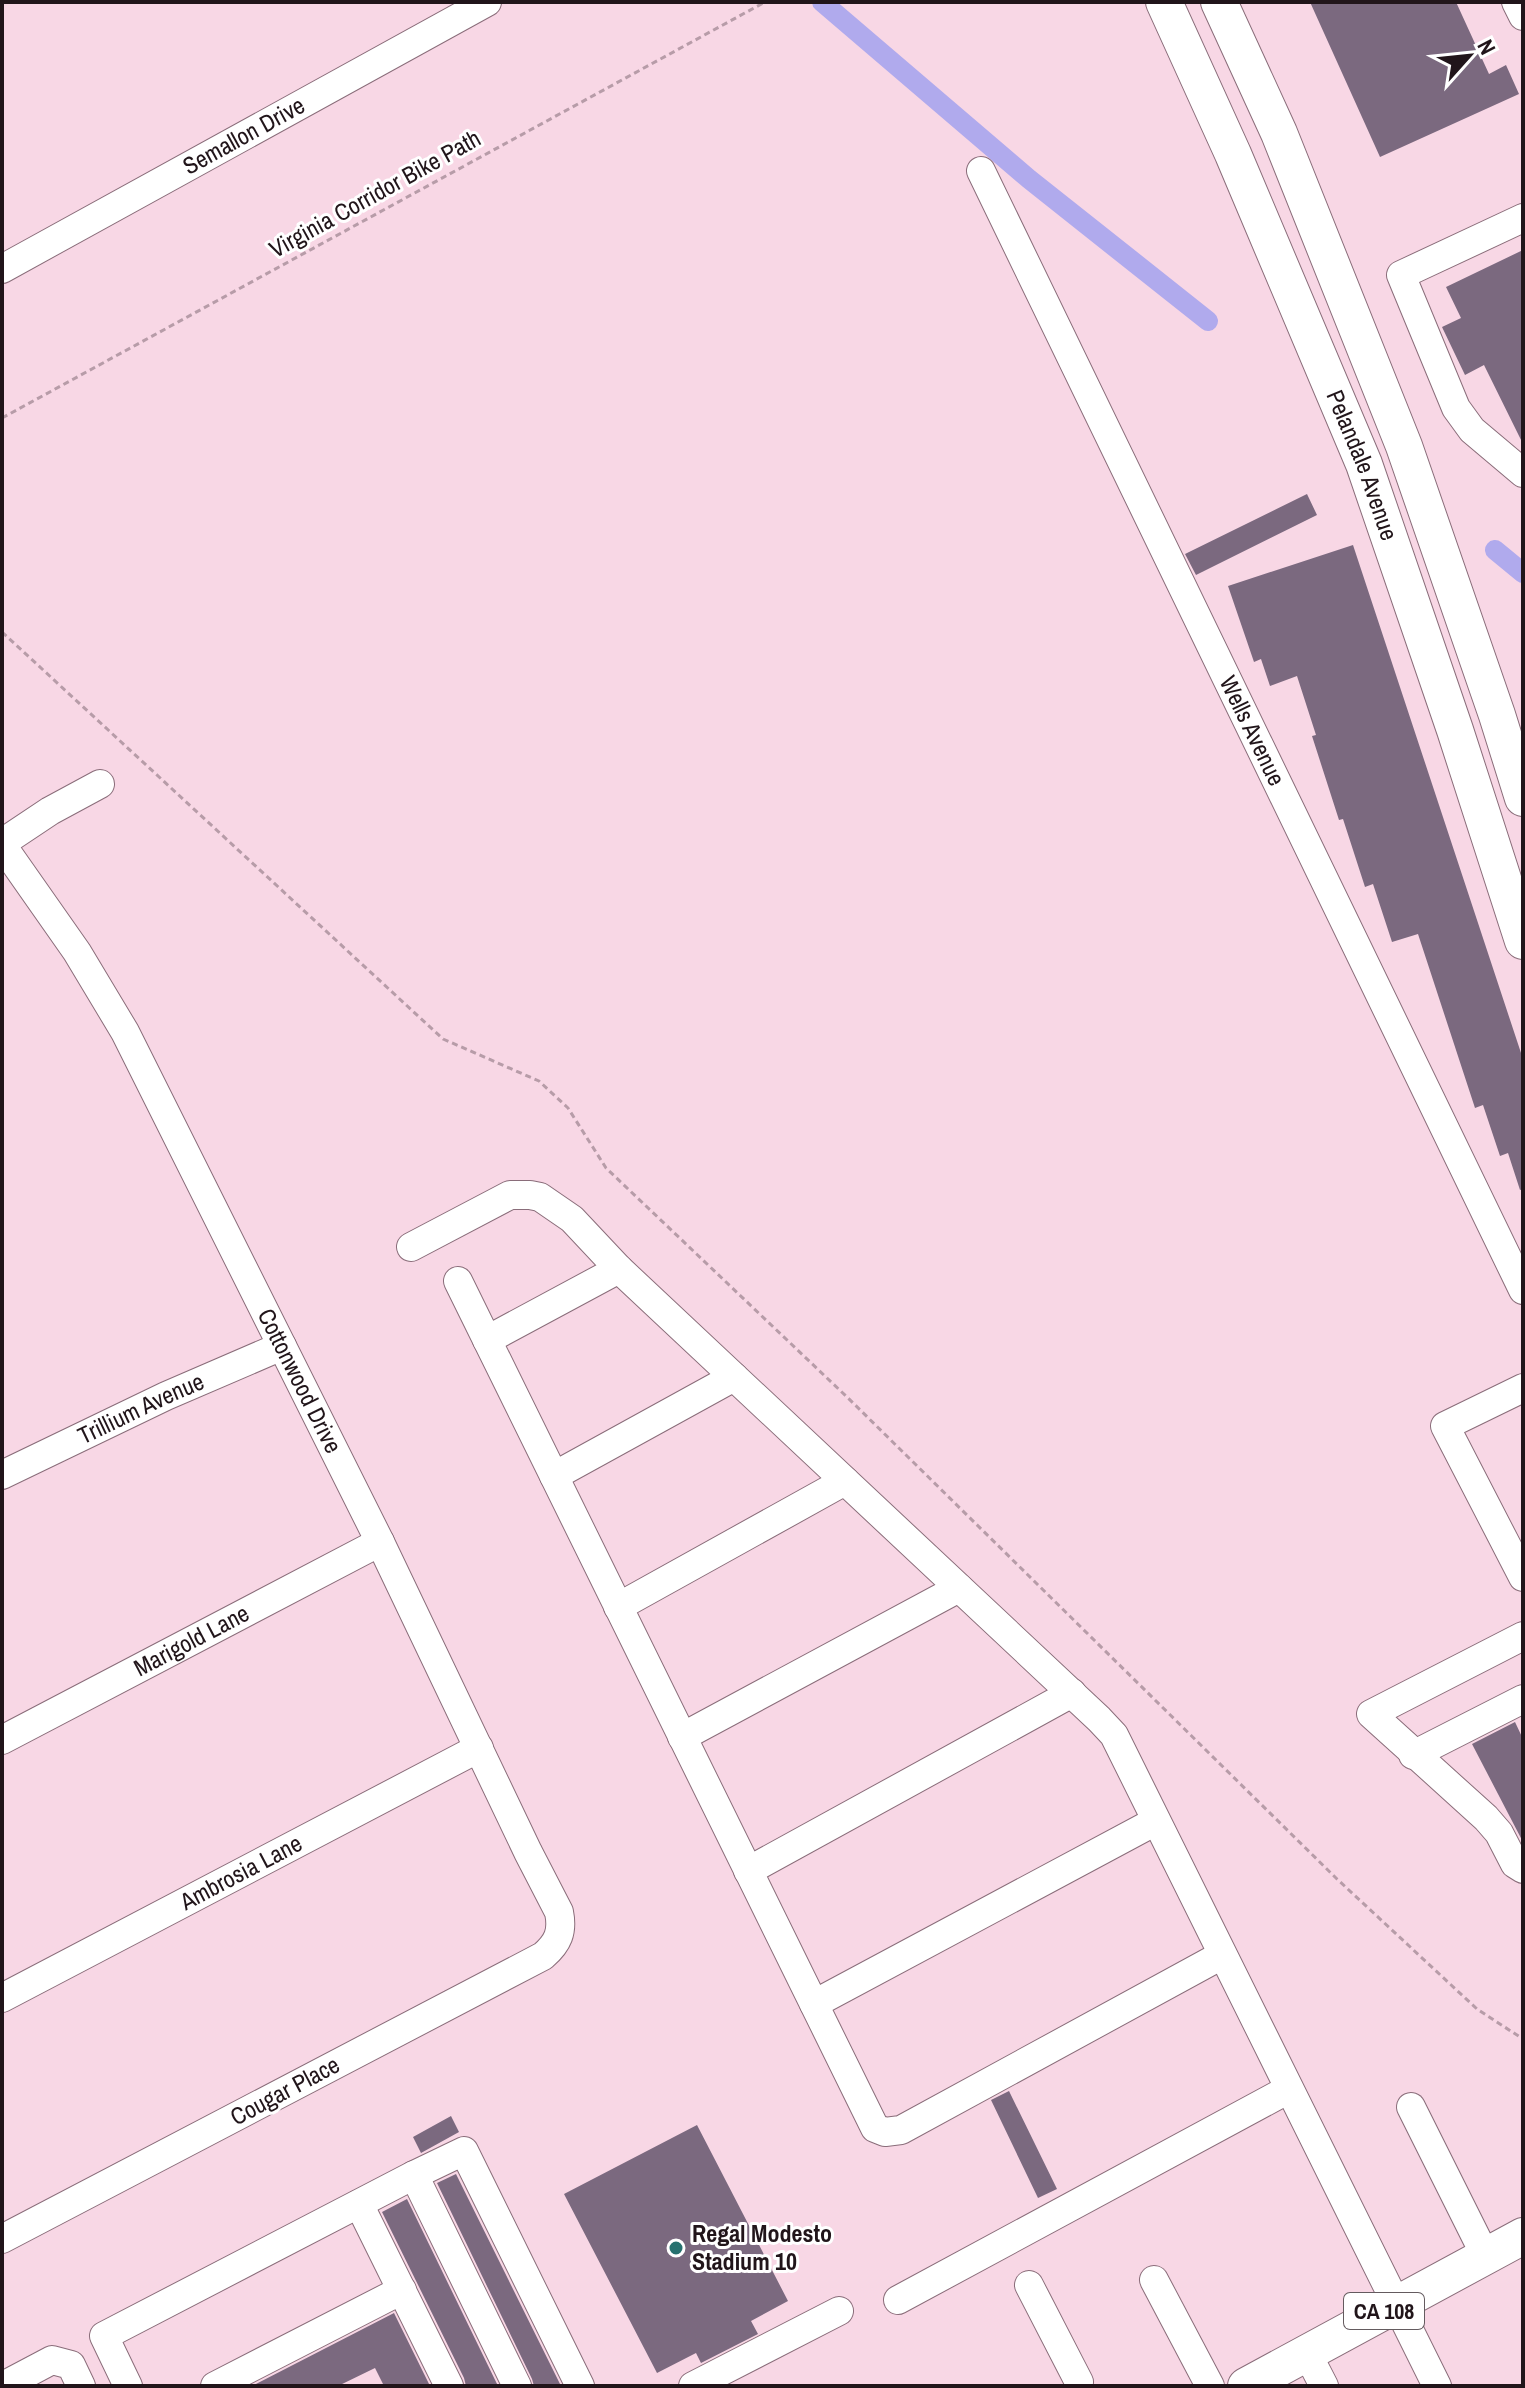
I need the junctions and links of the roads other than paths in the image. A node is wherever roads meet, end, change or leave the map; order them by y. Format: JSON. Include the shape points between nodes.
{"nodes":[{"id":1,"x":487,"y":2,"type":"edge"},
{"id":2,"x":1164,"y":2,"type":"edge"},
{"id":3,"x":1219,"y":2,"type":"edge"},
{"id":4,"x":1516,"y":2,"type":"edge"},
{"id":5,"x":1523,"y":16,"type":"edge"},
{"id":6,"x":981,"y":171,"type":"dead end"},
{"id":7,"x":1523,"y":218,"type":"edge"},
{"id":8,"x":2,"y":269,"type":"edge"},
{"id":9,"x":1523,"y":473,"type":"edge"},
{"id":10,"x":100,"y":784,"type":"dead end"},
{"id":11,"x":1523,"y":798,"type":"edge"},
{"id":12,"x":2,"y":844,"type":"edge"},
{"id":13,"x":1523,"y":941,"type":"edge"},
{"id":14,"x":411,"y":1247,"type":"dead end"},
{"id":15,"x":619,"y":1269,"type":"junction"},
{"id":16,"x":458,"y":1281,"type":"dead end"},
{"id":17,"x":1523,"y":1290,"type":"edge"},
{"id":18,"x":487,"y":1340,"type":"junction"},
{"id":19,"x":282,"y":1346,"type":"junction"},
{"id":20,"x":734,"y":1377,"type":"junction"},
{"id":21,"x":1523,"y":1388,"type":"edge"},
{"id":22,"x":2,"y":1475,"type":"edge"},
{"id":23,"x":554,"y":1476,"type":"junction"},
{"id":24,"x":845,"y":1481,"type":"junction"},
{"id":25,"x":380,"y":1542,"type":"junction"},
{"id":26,"x":1523,"y":1577,"type":"edge"},
{"id":27,"x":959,"y":1588,"type":"junction"},
{"id":28,"x":618,"y":1607,"type":"junction"},
{"id":29,"x":1523,"y":1636,"type":"edge"},
{"id":30,"x":1072,"y":1693,"type":"junction"},
{"id":31,"x":1523,"y":1699,"type":"edge"},
{"id":32,"x":682,"y":1737,"type":"junction"},
{"id":33,"x":2,"y":1740,"type":"edge"},
{"id":34,"x":479,"y":1748,"type":"junction"},
{"id":35,"x":1413,"y":1755,"type":"junction"},
{"id":36,"x":1156,"y":1821,"type":"junction"},
{"id":37,"x":1523,"y":1869,"type":"edge"},
{"id":38,"x":748,"y":1871,"type":"junction"},
{"id":39,"x":560,"y":1935,"type":"joint"},
{"id":40,"x":1222,"y":1955,"type":"junction"},
{"id":41,"x":2,"y":1998,"type":"edge"},
{"id":42,"x":814,"y":2004,"type":"junction"},
{"id":43,"x":1289,"y":2089,"type":"junction"},
{"id":44,"x":1411,"y":2107,"type":"dead end"},
{"id":45,"x":414,"y":2175,"type":"junction"},
{"id":46,"x":359,"y":2204,"type":"junction"},
{"id":47,"x":1523,"y":2236,"type":"edge"},
{"id":48,"x":2,"y":2239,"type":"edge"},
{"id":49,"x":1486,"y":2257,"type":"junction"},
{"id":50,"x":1154,"y":2280,"type":"dead end"},
{"id":51,"x":1029,"y":2285,"type":"dead end"},
{"id":52,"x":402,"y":2290,"type":"junction"},
{"id":53,"x":898,"y":2300,"type":"dead end"},
{"id":54,"x":1395,"y":2305,"type":"junction"},
{"id":55,"x":839,"y":2311,"type":"dead end"},
{"id":56,"x":1307,"y":2353,"type":"junction"},
{"id":57,"x":1079,"y":2382,"type":"dead end"},
{"id":58,"x":3,"y":2386,"type":"edge"},
{"id":59,"x":81,"y":2386,"type":"edge"},
{"id":60,"x":128,"y":2386,"type":"edge"},
{"id":61,"x":215,"y":2386,"type":"edge"},
{"id":62,"x":449,"y":2386,"type":"edge"},
{"id":63,"x":517,"y":2386,"type":"edge"},
{"id":64,"x":580,"y":2386,"type":"edge"},
{"id":65,"x":693,"y":2386,"type":"edge"},
{"id":66,"x":1210,"y":2386,"type":"edge"},
{"id":67,"x":1246,"y":2386,"type":"edge"},
{"id":68,"x":1324,"y":2386,"type":"edge"},
{"id":69,"x":1437,"y":2386,"type":"edge"}],
"edges":[{"from":1,"to":8,"type":"street","name":"Semallon Drive"},
{"from":2,"to":13,"type":"main road","name":"Pelandale Avenue","via":[[1364,464]]},
{"from":3,"to":11,"type":"main road","name":"Pelandale Avenue","via":[[1279,133],[1404,446]]},
{"from":4,"to":5,"type":"street"},
{"from":6,"to":17,"type":"street","name":"Wells Avenue"},
{"from":7,"to":9,"type":"street","via":[[1401,275],[1456,408],[1472,430]]},
{"from":10,"to":12,"type":"street"},
{"from":12,"to":19,"type":"street","name":"Cottonwood Drive","via":[[125,1032]]},
{"from":14,"to":15,"type":"street","via":[[510,1195],[530,1195],[572,1219]]},
{"from":15,"to":18,"type":"street"},
{"from":15,"to":20,"type":"street"},
{"from":16,"to":18,"type":"street"},
{"from":18,"to":23,"type":"street"},
{"from":19,"to":22,"type":"street","name":"Trillium Avenue"},
{"from":19,"to":25,"type":"street","name":"Cottonwood Drive"},
{"from":20,"to":23,"type":"street"},
{"from":20,"to":24,"type":"street"},
{"from":21,"to":26,"type":"street","via":[[1445,1426]]},
{"from":23,"to":28,"type":"street"},
{"from":24,"to":27,"type":"street"},
{"from":24,"to":28,"type":"street"},
{"from":25,"to":33,"type":"street","name":"Marigold Lane"},
{"from":25,"to":34,"type":"street","name":"Cottonwood Drive"},
{"from":27,"to":30,"type":"street"},
{"from":27,"to":32,"type":"street"},
{"from":28,"to":32,"type":"street"},
{"from":29,"to":35,"type":"street","via":[[1371,1714]]},
{"from":30,"to":36,"type":"street","via":[[1114,1735]]},
{"from":30,"to":38,"type":"street"},
{"from":31,"to":35,"type":"street"},
{"from":32,"to":38,"type":"street"},
{"from":34,"to":39,"type":"street","name":"Cottonwood Drive","via":[[559,1912]]},
{"from":34,"to":41,"type":"street","name":"Ambrosia Lane"},
{"from":35,"to":37,"type":"street","via":[[1486,1818]]},
{"from":36,"to":40,"type":"street"},
{"from":36,"to":42,"type":"street"},
{"from":38,"to":42,"type":"street"},
{"from":39,"to":48,"type":"street","name":"Cougar Place","via":[[543,1956]]},
{"from":40,"to":42,"type":"street","via":[[901,2130],[885,2132],[875,2128]]},
{"from":40,"to":43,"type":"street"},
{"from":43,"to":53,"type":"street"},
{"from":43,"to":54,"type":"street"},
{"from":44,"to":49,"type":"street"},
{"from":45,"to":46,"type":"street"},
{"from":45,"to":63,"type":"street"},
{"from":45,"to":64,"type":"street","via":[[464,2151]]},
{"from":46,"to":52,"type":"street"},
{"from":46,"to":60,"type":"street","via":[[104,2336]]},
{"from":47,"to":49,"type":"main road","number":"CA 108"},
{"from":49,"to":54,"type":"main road","number":"CA 108"},
{"from":50,"to":66,"type":"street"},
{"from":51,"to":57,"type":"street"},
{"from":52,"to":61,"type":"street"},
{"from":52,"to":62,"type":"street"},
{"from":54,"to":56,"type":"main road","number":"CA 108"},
{"from":54,"to":69,"type":"street"},
{"from":55,"to":65,"type":"street"},
{"from":56,"to":67,"type":"main road","number":"CA 108"},
{"from":56,"to":68,"type":"street"},
{"from":58,"to":59,"type":"street","via":[[52,2360],[71,2365]]}]}
